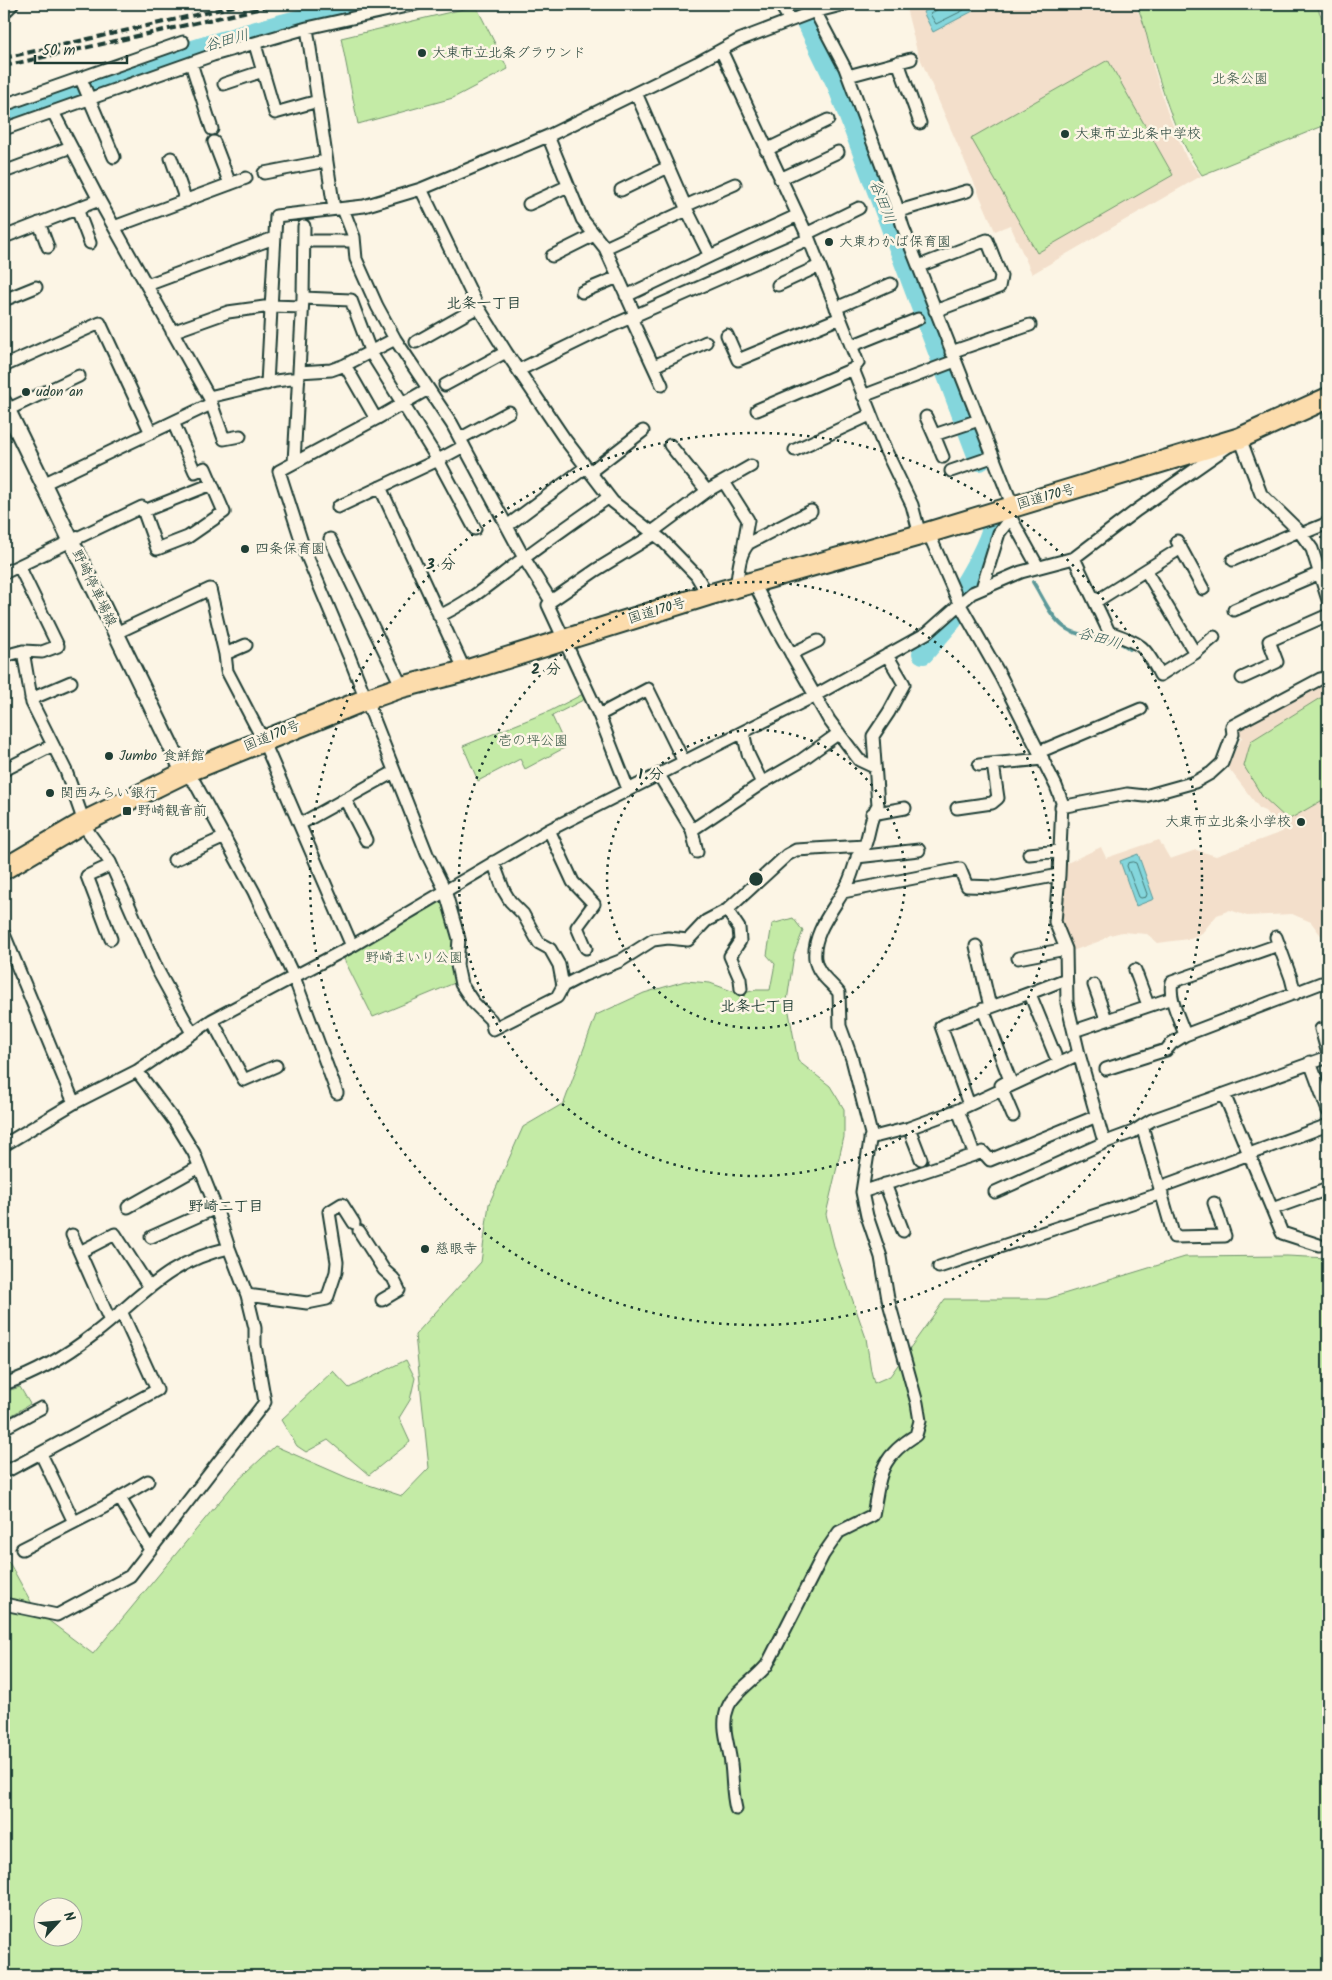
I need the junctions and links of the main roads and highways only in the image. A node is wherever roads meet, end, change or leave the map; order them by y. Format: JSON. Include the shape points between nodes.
{"nodes":[{"id":1,"x":10,"y":4,"type":"edge"},
{"id":2,"x":4,"y":10,"type":"edge"},
{"id":3,"x":1328,"y":398,"type":"edge"},
{"id":4,"x":7,"y":414,"type":"edge"},
{"id":5,"x":184,"y":773,"type":"junction"},
{"id":6,"x":4,"y":869,"type":"edge"}],
"edges":[{"from":1,"to":2,"type":"main road"},
{"from":3,"to":5,"type":"highway","name":"国道170号","via":[[1240,438],[1010,511],[708,595],[465,671],[402,687]]},
{"from":4,"to":5,"type":"main road","name":"野崎停車場線"},
{"from":5,"to":6,"type":"highway","name":"国道170号","via":[[83,823]]}]}
